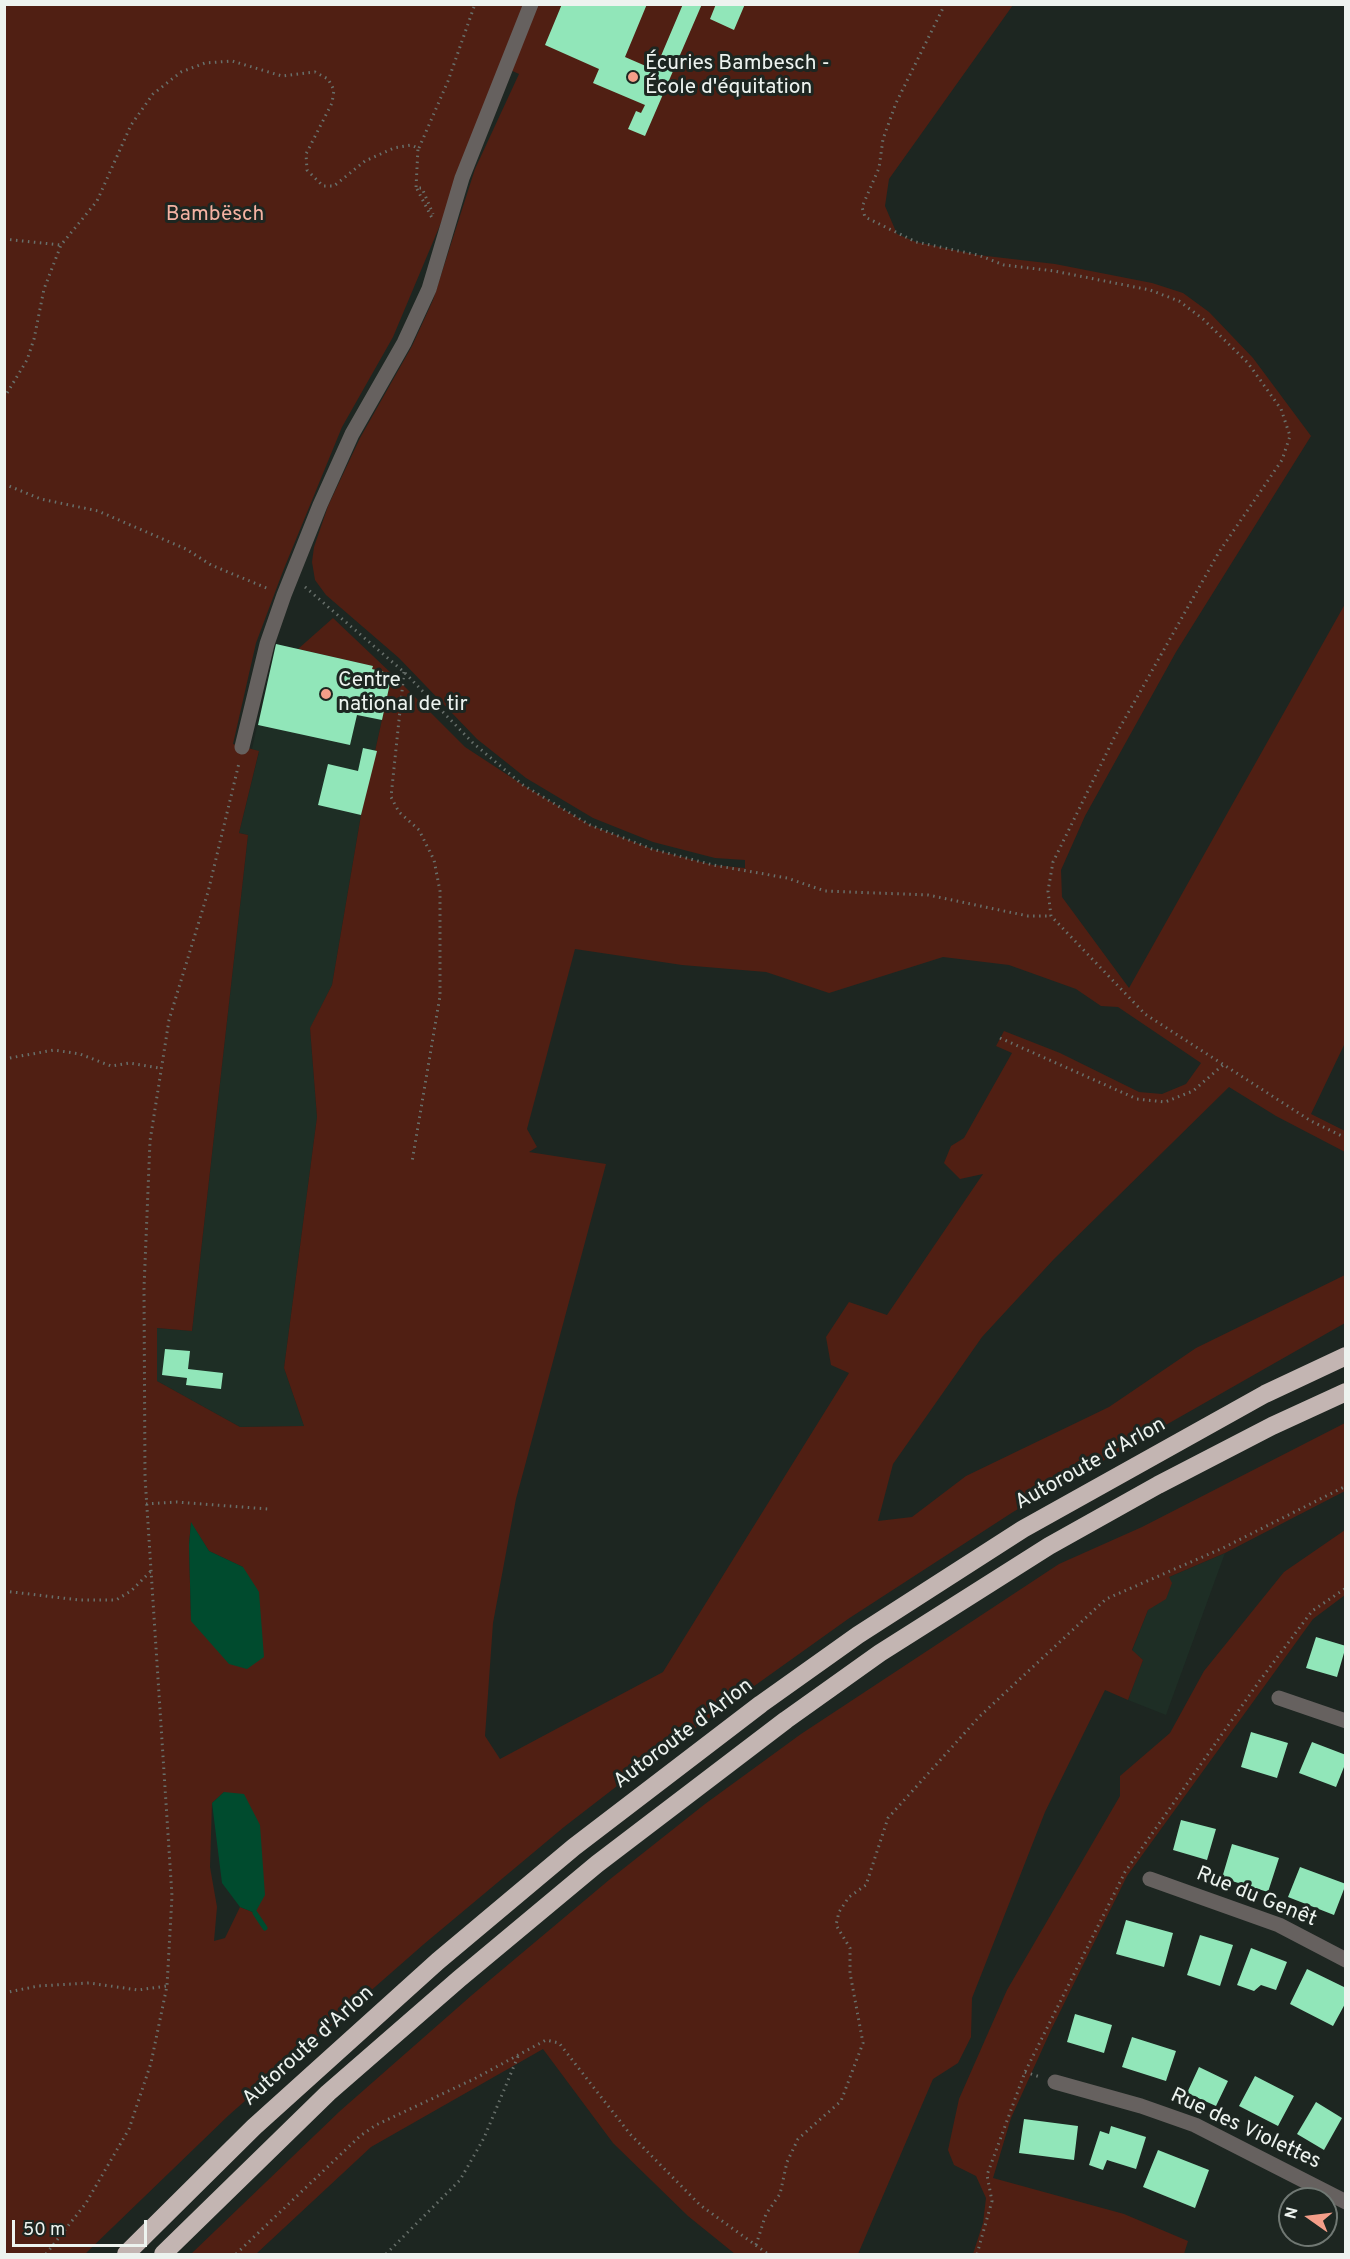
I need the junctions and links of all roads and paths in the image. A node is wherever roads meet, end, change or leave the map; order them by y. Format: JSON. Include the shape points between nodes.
{"nodes":[{"id":1,"x":476,"y":4,"type":"edge"},
{"id":2,"x":531,"y":4,"type":"edge"},
{"id":3,"x":945,"y":4,"type":"edge"},
{"id":4,"x":418,"y":148,"type":"junction"},
{"id":5,"x":416,"y":189,"type":"junction"},
{"id":6,"x":433,"y":219,"type":"dead end"},
{"id":7,"x":444,"y":237,"type":"junction"},
{"id":8,"x":4,"y":239,"type":"edge"},
{"id":9,"x":61,"y":245,"type":"junction"},
{"id":10,"x":4,"y":398,"type":"edge"},
{"id":11,"x":4,"y":458,"type":"edge"},
{"id":12,"x":4,"y":475,"type":"edge"},
{"id":13,"x":4,"y":484,"type":"edge"},
{"id":14,"x":292,"y":576,"type":"junction"},
{"id":15,"x":284,"y":595,"type":"junction"},
{"id":16,"x":404,"y":672,"type":"junction"},
{"id":17,"x":243,"y":747,"type":"joint"},
{"id":18,"x":1050,"y":916,"type":"junction"},
{"id":19,"x":1000,"y":1038,"type":"dead end"},
{"id":20,"x":4,"y":1059,"type":"edge"},
{"id":21,"x":1223,"y":1065,"type":"junction"},
{"id":22,"x":159,"y":1068,"type":"junction"},
{"id":23,"x":1346,"y":1138,"type":"edge"},
{"id":24,"x":412,"y":1162,"type":"dead end"},
{"id":25,"x":1346,"y":1356,"type":"edge"},
{"id":26,"x":1346,"y":1392,"type":"edge"},
{"id":27,"x":1346,"y":1486,"type":"edge"},
{"id":28,"x":146,"y":1504,"type":"junction"},
{"id":29,"x":268,"y":1509,"type":"dead end"},
{"id":30,"x":152,"y":1570,"type":"junction"},
{"id":31,"x":4,"y":1591,"type":"edge"},
{"id":32,"x":1279,"y":1698,"type":"dead end"},
{"id":33,"x":1346,"y":1721,"type":"edge"},
{"id":34,"x":1150,"y":1879,"type":"dead end"},
{"id":35,"x":1346,"y":1960,"type":"edge"},
{"id":36,"x":167,"y":1986,"type":"junction"},
{"id":37,"x":4,"y":1993,"type":"edge"},
{"id":38,"x":519,"y":2054,"type":"junction"},
{"id":39,"x":1055,"y":2082,"type":"dead end"},
{"id":40,"x":987,"y":2175,"type":"dead end"},
{"id":41,"x":1346,"y":2202,"type":"edge"},
{"id":42,"x":756,"y":2245,"type":"junction"},
{"id":43,"x":46,"y":2254,"type":"edge"},
{"id":44,"x":126,"y":2254,"type":"edge"},
{"id":45,"x":163,"y":2254,"type":"edge"},
{"id":46,"x":236,"y":2254,"type":"edge"},
{"id":47,"x":386,"y":2254,"type":"edge"},
{"id":48,"x":768,"y":2254,"type":"edge"},
{"id":49,"x":977,"y":2254,"type":"edge"}],
"edges":[{"from":1,"to":4,"type":"path"},
{"from":2,"to":7,"type":"street","via":[[462,178]]},
{"from":3,"to":18,"type":"path","via":[[896,103],[883,139],[879,168],[862,207],[865,217],[916,242],[978,255],[1004,265],[1150,290],[1179,301],[1203,318],[1248,363],[1281,409],[1290,436],[1282,460],[1219,552],[1104,759],[1053,862],[1048,891]]},
{"from":4,"to":5,"type":"path"},
{"from":4,"to":9,"type":"path","via":[[394,148],[366,161],[334,186],[323,186],[307,170],[306,154],[332,103],[334,90],[328,79],[315,72],[282,76],[238,62],[205,63],[180,72],[153,93],[131,125],[97,201]]},
{"from":5,"to":6,"type":"path"},
{"from":5,"to":7,"type":"path","via":[[422,188]]},
{"from":7,"to":14,"type":"street","via":[[429,289],[404,343],[352,434]]},
{"from":8,"to":9,"type":"path"},
{"from":9,"to":10,"type":"path","via":[[44,289],[27,360]]},
{"from":11,"to":12,"type":"path"},
{"from":13,"to":15,"type":"path","via":[[41,499],[98,511]]},
{"from":14,"to":15,"type":"street"},
{"from":14,"to":16,"type":"path"},
{"from":15,"to":17,"type":"street","via":[[267,644]]},
{"from":16,"to":18,"type":"path","via":[[473,743],[523,785],[590,825],[652,849],[787,878],[825,891],[928,895],[1028,916]]},
{"from":16,"to":24,"type":"path","via":[[391,797],[399,812],[419,830],[434,860],[440,891],[440,996]]},
{"from":17,"to":22,"type":"path"},
{"from":18,"to":21,"type":"path","via":[[1145,1014]]},
{"from":19,"to":21,"type":"path","via":[[1137,1099],[1165,1102],[1193,1091]]},
{"from":20,"to":22,"type":"path","via":[[54,1050],[80,1054],[111,1066],[129,1063]]},
{"from":21,"to":23,"type":"path","via":[[1311,1121]]},
{"from":22,"to":28,"type":"path","via":[[146,1221]]},
{"from":25,"to":44,"type":"highway","name":"Autoroute d'Arlon","via":[[1265,1394],[1023,1529],[858,1635],[761,1704],[574,1847],[438,1961],[254,2127]]},
{"from":26,"to":45,"type":"highway","via":[[1168,1479],[1049,1546],[880,1653],[786,1720],[597,1864],[459,1979],[320,2101]]},
{"from":27,"to":42,"type":"path","via":[[1223,1548],[1106,1599],[980,1716],[888,1818],[866,1885],[849,1897],[836,1925],[850,1948],[849,1973],[863,2043],[841,2101],[798,2139],[787,2162],[780,2194],[766,2214]]},
{"from":28,"to":29,"type":"path","via":[[176,1502]]},
{"from":28,"to":30,"type":"path"},
{"from":30,"to":31,"type":"path","via":[[131,1591],[116,1599],[79,1600]]},
{"from":30,"to":36,"type":"path","via":[[172,1896]]},
{"from":32,"to":33,"type":"street"},
{"from":34,"to":35,"type":"street","name":"Rue du Genêt","via":[[1279,1925]]},
{"from":36,"to":37,"type":"path","via":[[138,1990],[89,1983]]},
{"from":36,"to":43,"type":"path","via":[[151,2063],[129,2129],[87,2203]]},
{"from":38,"to":42,"type":"path","via":[[546,2040],[559,2043],[630,2134],[700,2205]]},
{"from":38,"to":46,"type":"path","via":[[360,2136]]},
{"from":38,"to":47,"type":"path","via":[[484,2138],[460,2180]]},
{"from":39,"to":41,"type":"street","name":"Rue des Violettes","via":[[1195,2126]]},
{"from":40,"to":49,"type":"path","via":[[992,2201]]},
{"from":42,"to":48,"type":"path"}]}
